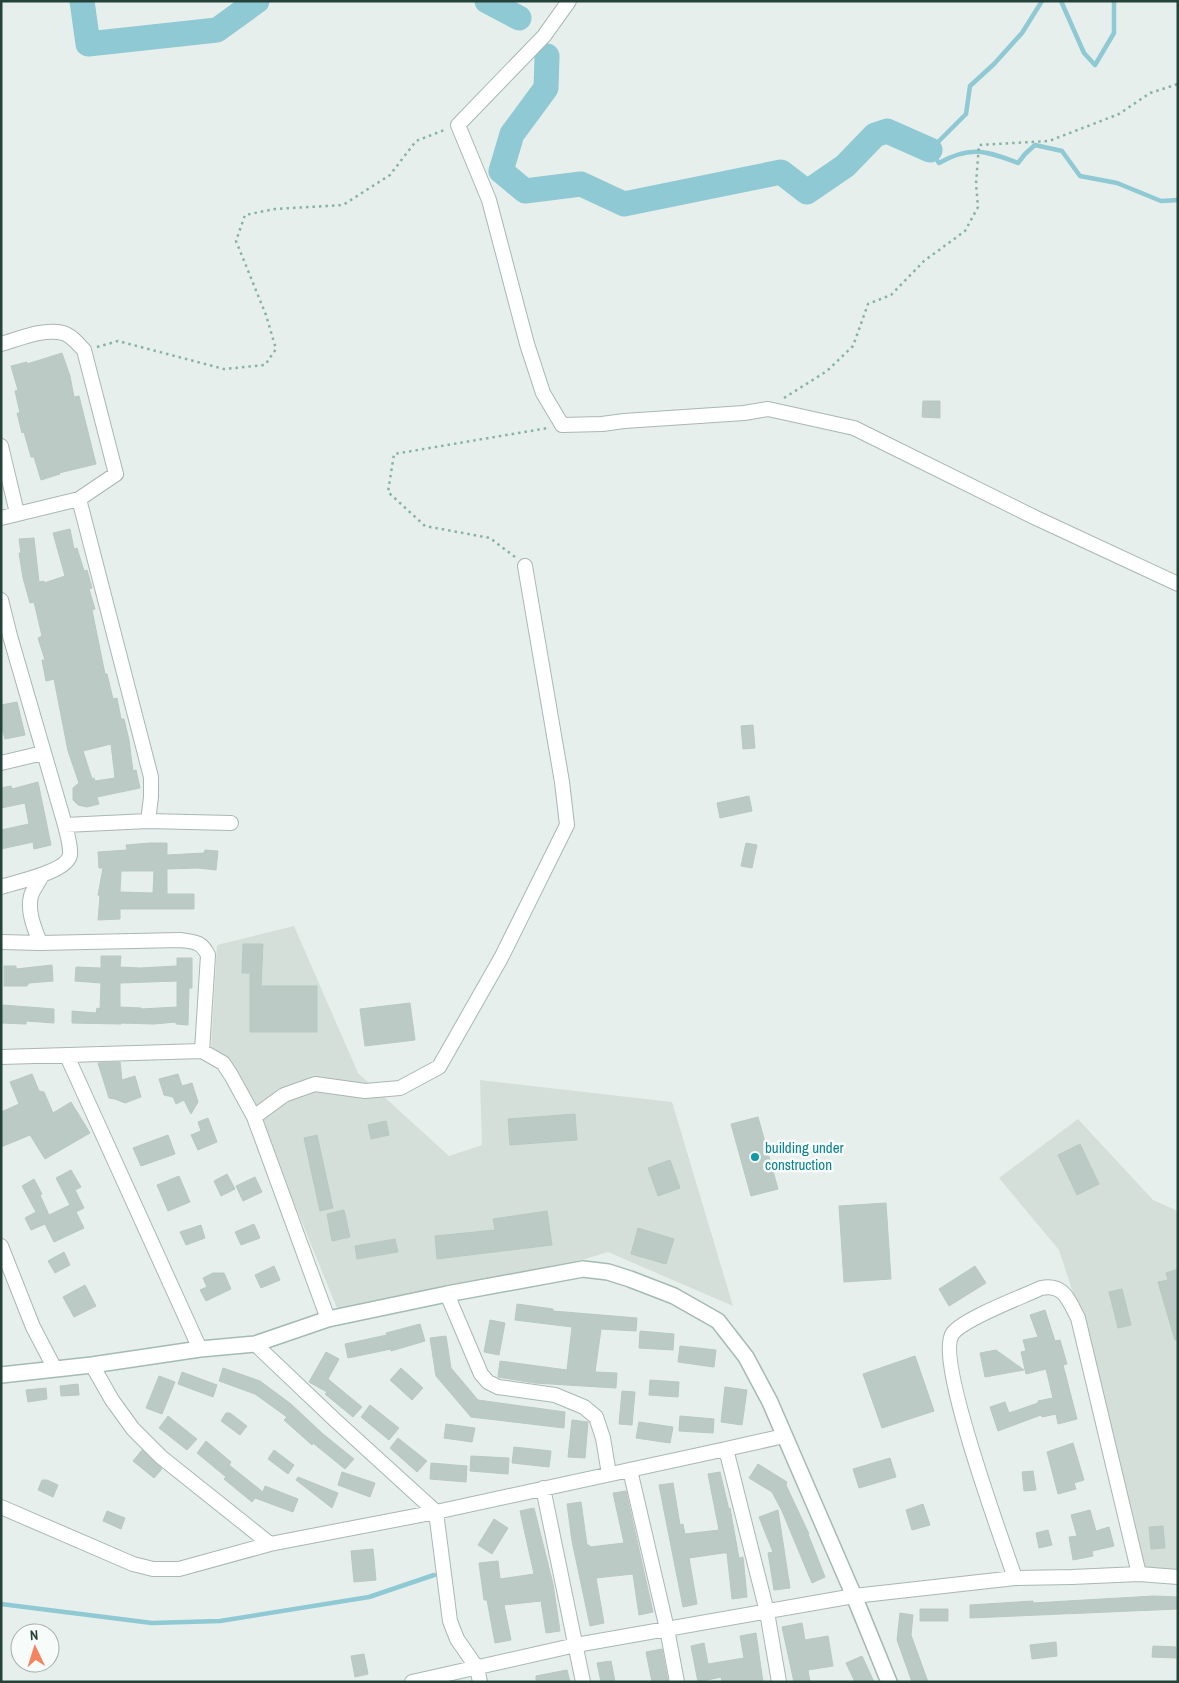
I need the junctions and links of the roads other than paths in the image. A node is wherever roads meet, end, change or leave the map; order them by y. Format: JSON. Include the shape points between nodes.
{"nodes":[{"id":1,"x":569,"y":1,"type":"edge"},
{"id":2,"x":1,"y":344,"type":"edge"},
{"id":3,"x":1,"y":446,"type":"edge"},
{"id":4,"x":79,"y":499,"type":"junction"},
{"id":5,"x":17,"y":513,"type":"junction"},
{"id":6,"x":1,"y":518,"type":"edge"},
{"id":7,"x":525,"y":566,"type":"road end"},
{"id":8,"x":1178,"y":584,"type":"edge"},
{"id":9,"x":1,"y":600,"type":"edge"},
{"id":10,"x":5,"y":637,"type":"edge"},
{"id":11,"x":43,"y":752,"type":"junction"},
{"id":12,"x":1,"y":764,"type":"edge"},
{"id":13,"x":148,"y":821,"type":"junction"},
{"id":14,"x":231,"y":823,"type":"dead end"},
{"id":15,"x":65,"y":824,"type":"junction"},
{"id":16,"x":42,"y":875,"type":"junction"},
{"id":17,"x":1,"y":886,"type":"edge"},
{"id":18,"x":1,"y":942,"type":"edge"},
{"id":19,"x":40,"y":943,"type":"junction"},
{"id":20,"x":202,"y":1051,"type":"junction"},
{"id":21,"x":67,"y":1056,"type":"junction"},
{"id":22,"x":1,"y":1057,"type":"edge"},
{"id":23,"x":254,"y":1118,"type":"junction"},
{"id":24,"x":1,"y":1246,"type":"edge"},
{"id":25,"x":447,"y":1294,"type":"junction"},
{"id":26,"x":328,"y":1319,"type":"junction"},
{"id":27,"x":255,"y":1344,"type":"junction"},
{"id":28,"x":200,"y":1349,"type":"junction"},
{"id":29,"x":92,"y":1365,"type":"junction"},
{"id":30,"x":55,"y":1369,"type":"junction"},
{"id":31,"x":1,"y":1374,"type":"edge"},
{"id":32,"x":784,"y":1436,"type":"junction"},
{"id":33,"x":726,"y":1449,"type":"junction"},
{"id":34,"x":630,"y":1470,"type":"junction"},
{"id":35,"x":610,"y":1474,"type":"junction"},
{"id":36,"x":544,"y":1488,"type":"junction"},
{"id":37,"x":1,"y":1508,"type":"edge"},
{"id":38,"x":436,"y":1512,"type":"junction"},
{"id":39,"x":270,"y":1544,"type":"junction"},
{"id":40,"x":1139,"y":1574,"type":"junction"},
{"id":41,"x":1178,"y":1577,"type":"edge"},
{"id":42,"x":1015,"y":1578,"type":"junction"},
{"id":43,"x":854,"y":1596,"type":"junction"},
{"id":44,"x":767,"y":1612,"type":"junction"},
{"id":45,"x":667,"y":1629,"type":"junction"},
{"id":46,"x":576,"y":1645,"type":"junction"},
{"id":47,"x":479,"y":1675,"type":"edge"},
{"id":48,"x":412,"y":1682,"type":"edge"},
{"id":49,"x":583,"y":1682,"type":"edge"},
{"id":50,"x":677,"y":1682,"type":"edge"},
{"id":51,"x":779,"y":1682,"type":"edge"},
{"id":52,"x":890,"y":1682,"type":"edge"}],
"edges":[{"from":1,"to":8,"type":"street","via":[[544,36],[458,125],[489,200],[543,393],[562,425],[768,409],[854,428]]},
{"from":2,"to":4,"type":"street","via":[[52,332],[63,333],[84,350],[116,474]]},
{"from":3,"to":5,"type":"street"},
{"from":4,"to":5,"type":"street"},
{"from":4,"to":13,"type":"street","via":[[151,777]]},
{"from":5,"to":6,"type":"street"},
{"from":7,"to":23,"type":"street","via":[[567,825],[501,958],[439,1067],[400,1088],[365,1091],[315,1084],[284,1095]]},
{"from":9,"to":10,"type":"street"},
{"from":10,"to":11,"type":"street"},
{"from":11,"to":12,"type":"street"},
{"from":11,"to":15,"type":"street"},
{"from":13,"to":14,"type":"street"},
{"from":13,"to":15,"type":"street"},
{"from":15,"to":16,"type":"street","via":[[70,850],[68,861]]},
{"from":16,"to":17,"type":"street"},
{"from":16,"to":19,"type":"street","via":[[31,895],[30,905]]},
{"from":18,"to":19,"type":"street"},
{"from":19,"to":20,"type":"street","via":[[197,942],[208,955]]},
{"from":20,"to":21,"type":"street"},
{"from":20,"to":23,"type":"street","via":[[223,1063]]},
{"from":21,"to":22,"type":"street"},
{"from":21,"to":28,"type":"street"},
{"from":23,"to":26,"type":"street"},
{"from":24,"to":30,"type":"street"},
{"from":25,"to":26,"type":"street"},
{"from":25,"to":32,"type":"street","via":[[583,1269],[608,1272],[674,1296],[718,1321],[746,1357]]},
{"from":25,"to":35,"type":"street","via":[[481,1374],[488,1382],[498,1387],[555,1395],[584,1407],[596,1417]]},
{"from":26,"to":27,"type":"street"},
{"from":27,"to":28,"type":"street"},
{"from":27,"to":38,"type":"street"},
{"from":28,"to":29,"type":"street"},
{"from":29,"to":30,"type":"street"},
{"from":29,"to":39,"type":"street","via":[[133,1429],[161,1457]]},
{"from":30,"to":31,"type":"street"},
{"from":32,"to":33,"type":"street"},
{"from":32,"to":43,"type":"street"},
{"from":33,"to":34,"type":"street"},
{"from":33,"to":44,"type":"street"},
{"from":34,"to":35,"type":"street"},
{"from":34,"to":45,"type":"street"},
{"from":35,"to":36,"type":"street"},
{"from":36,"to":38,"type":"street"},
{"from":36,"to":46,"type":"street"},
{"from":37,"to":39,"type":"street","via":[[133,1564],[153,1569],[180,1569]]},
{"from":38,"to":39,"type":"street"},
{"from":38,"to":47,"type":"street","via":[[450,1621]]},
{"from":40,"to":41,"type":"street"},
{"from":40,"to":42,"type":"street"},
{"from":40,"to":42,"type":"street","via":[[1078,1318],[1061,1290],[1047,1287],[974,1318],[952,1333],[950,1342],[953,1380],[962,1418]]},
{"from":42,"to":43,"type":"street"},
{"from":43,"to":44,"type":"street"},
{"from":43,"to":52,"type":"street"},
{"from":44,"to":45,"type":"street"},
{"from":44,"to":51,"type":"street"},
{"from":45,"to":46,"type":"street"},
{"from":45,"to":50,"type":"street"},
{"from":46,"to":47,"type":"street"},
{"from":46,"to":49,"type":"street"},
{"from":47,"to":48,"type":"street"}]}
